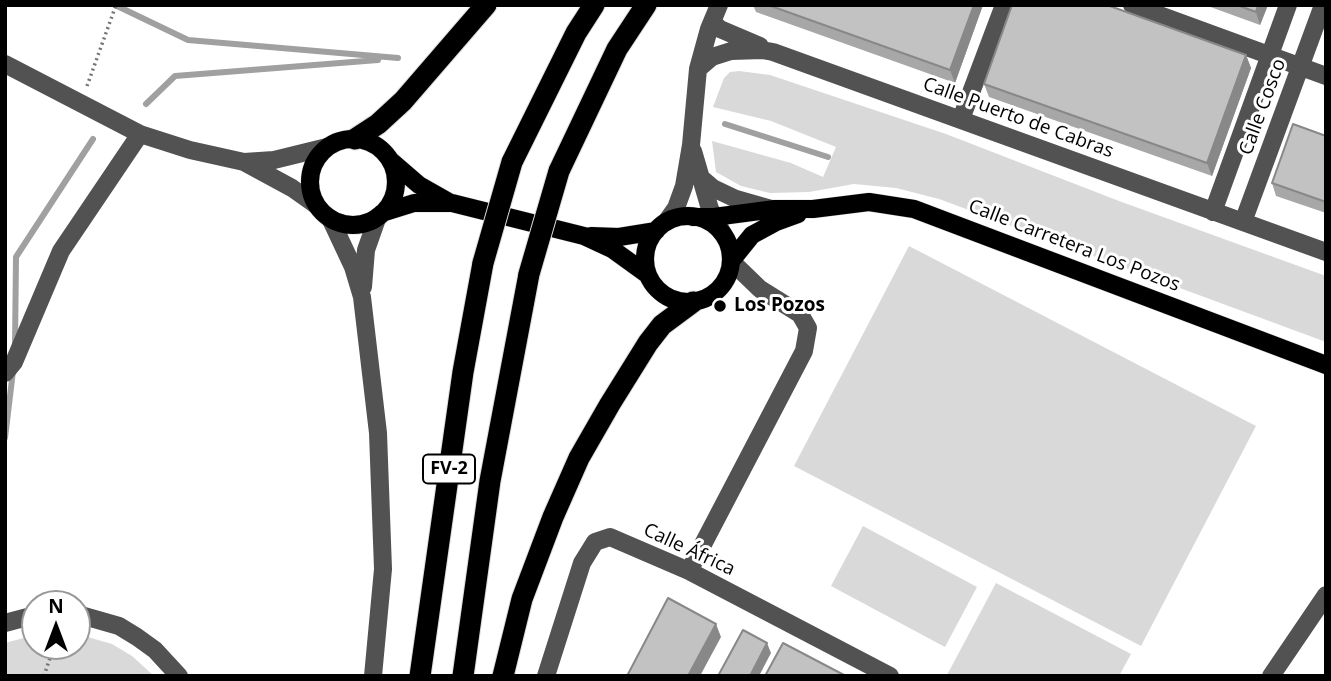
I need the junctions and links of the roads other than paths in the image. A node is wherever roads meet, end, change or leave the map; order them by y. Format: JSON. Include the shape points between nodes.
{"nodes":[{"id":1,"x":486,"y":5,"type":"edge"},
{"id":2,"x":594,"y":5,"type":"edge"},
{"id":3,"x":646,"y":5,"type":"edge"},
{"id":4,"x":1004,"y":5,"type":"edge"},
{"id":5,"x":1132,"y":5,"type":"edge"},
{"id":6,"x":1288,"y":5,"type":"edge"},
{"id":7,"x":1323,"y":5,"type":"edge"},
{"id":8,"x":715,"y":13,"type":"edge"},
{"id":9,"x":773,"y":52,"type":"junction"},
{"id":10,"x":1269,"y":56,"type":"junction"},
{"id":11,"x":5,"y":64,"type":"edge"},
{"id":12,"x":1300,"y":67,"type":"junction"},
{"id":13,"x":698,"y":69,"type":"junction"},
{"id":14,"x":1326,"y":76,"type":"edge"},
{"id":15,"x":961,"y":119,"type":"junction"},
{"id":16,"x":141,"y":134,"type":"junction"},
{"id":17,"x":355,"y":139,"type":"junction"},
{"id":18,"x":691,"y":145,"type":"junction"},
{"id":19,"x":327,"y":147,"type":"junction"},
{"id":20,"x":389,"y":159,"type":"junction"},
{"id":21,"x":244,"y":162,"type":"junction"},
{"id":22,"x":700,"y":177,"type":"junction"},
{"id":23,"x":452,"y":204,"type":"junction"},
{"id":24,"x":316,"y":205,"type":"junction"},
{"id":25,"x":775,"y":209,"type":"junction"},
{"id":26,"x":813,"y":209,"type":"junction"},
{"id":27,"x":1213,"y":212,"type":"junction"},
{"id":28,"x":380,"y":215,"type":"junction"},
{"id":29,"x":692,"y":217,"type":"junction"},
{"id":30,"x":714,"y":217,"type":"junction"},
{"id":31,"x":330,"y":218,"type":"junction"},
{"id":32,"x":1243,"y":222,"type":"junction"},
{"id":33,"x":661,"y":226,"type":"junction"},
{"id":34,"x":723,"y":234,"type":"junction"},
{"id":35,"x":583,"y":236,"type":"junction"},
{"id":36,"x":1326,"y":251,"type":"edge"},
{"id":37,"x":731,"y":261,"type":"junction"},
{"id":38,"x":648,"y":275,"type":"junction"},
{"id":39,"x":362,"y":297,"type":"junction"},
{"id":40,"x":693,"y":302,"type":"junction"},
{"id":41,"x":1322,"y":361,"type":"edge"},
{"id":42,"x":5,"y":373,"type":"edge"},
{"id":43,"x":689,"y":571,"type":"junction"},
{"id":44,"x":1326,"y":595,"type":"edge"},
{"id":45,"x":91,"y":618,"type":"edge"},
{"id":46,"x":178,"y":676,"type":"edge"},
{"id":47,"x":373,"y":676,"type":"edge"},
{"id":48,"x":421,"y":676,"type":"edge"},
{"id":49,"x":463,"y":676,"type":"edge"},
{"id":50,"x":503,"y":676,"type":"edge"},
{"id":51,"x":546,"y":676,"type":"edge"},
{"id":52,"x":890,"y":676,"type":"edge"},
{"id":53,"x":1271,"y":676,"type":"edge"}],
"edges":[{"from":1,"to":17,"type":"highway","via":[[403,101]]},
{"from":2,"to":48,"type":"highway","number":"FV-2","bridge":true,"via":[[512,162],[483,263],[463,372]]},
{"from":3,"to":49,"type":"highway","number":"FV-2","bridge":true,"via":[[617,49],[559,171],[528,274],[490,481]]},
{"from":4,"to":15,"type":"street"},
{"from":5,"to":10,"type":"street"},
{"from":6,"to":10,"type":"street","name":"Calle Cosco"},
{"from":7,"to":12,"type":"street","name":"Calle Cosco"},
{"from":8,"to":9,"type":"street","via":[[720,29]]},
{"from":8,"to":13,"type":"street"},
{"from":9,"to":13,"type":"street","name":"Calle Puerto de Cabras","via":[[731,51],[712,57]]},
{"from":9,"to":15,"type":"street","name":"Calle Puerto de Cabras"},
{"from":10,"to":12,"type":"street"},
{"from":10,"to":27,"type":"street","name":"Calle Cosco"},
{"from":11,"to":16,"type":"street"},
{"from":12,"to":14,"type":"street"},
{"from":12,"to":32,"type":"street","name":"Calle Cosco"},
{"from":13,"to":18,"type":"street"},
{"from":15,"to":27,"type":"street","name":"Calle Puerto de Cabras"},
{"from":16,"to":21,"type":"street"},
{"from":16,"to":42,"type":"street","via":[[61,251],[14,362]]},
{"from":17,"to":19,"type":"main road"},
{"from":17,"to":20,"type":"main road","via":[[376,146]]},
{"from":18,"to":22,"type":"street"},
{"from":18,"to":33,"type":"street","via":[[676,208]]},
{"from":19,"to":21,"type":"street"},
{"from":19,"to":24,"type":"main road","via":[[310,174]]},
{"from":20,"to":23,"type":"main road","via":[[419,185]]},
{"from":20,"to":28,"type":"main road","via":[[395,188]]},
{"from":21,"to":24,"type":"street"},
{"from":22,"to":25,"type":"street","via":[[736,199]]},
{"from":22,"to":30,"type":"street"},
{"from":23,"to":28,"type":"main road","via":[[414,204]]},
{"from":23,"to":35,"type":"main road"},
{"from":24,"to":31,"type":"main road"},
{"from":25,"to":26,"type":"main road"},
{"from":25,"to":30,"type":"main road"},
{"from":26,"to":37,"type":"main road","via":[[752,235]]},
{"from":26,"to":41,"type":"main road","name":"Calle Carretera Los Pozos","via":[[869,202],[914,209]]},
{"from":27,"to":32,"type":"street","name":"Calle Puerto de Cabras"},
{"from":28,"to":31,"type":"main road","via":[[353,225]]},
{"from":28,"to":39,"type":"street","via":[[366,250]]},
{"from":29,"to":30,"type":"main road"},
{"from":29,"to":33,"type":"main road","via":[[678,217]]},
{"from":29,"to":34,"type":"main road"},
{"from":30,"to":34,"type":"street"},
{"from":31,"to":39,"type":"street"},
{"from":32,"to":36,"type":"street","name":"Calle Puerto de Cabras"},
{"from":33,"to":35,"type":"main road","via":[[619,237]]},
{"from":33,"to":38,"type":"main road","via":[[645,253]]},
{"from":34,"to":37,"type":"main road"},
{"from":35,"to":38,"type":"main road","via":[[612,249]]},
{"from":37,"to":40,"type":"main road","via":[[718,290]]},
{"from":37,"to":43,"type":"street","via":[[760,289],[800,314],[808,328],[804,351]]},
{"from":38,"to":40,"type":"main road","via":[[669,298]]},
{"from":39,"to":47,"type":"street","via":[[382,501],[383,569]]},
{"from":40,"to":50,"type":"highway","via":[[662,325],[648,343],[579,458],[522,599]]},
{"from":43,"to":51,"type":"street","name":"Calle África","via":[[610,537],[595,542],[582,563]]},
{"from":43,"to":52,"type":"street","name":"Calle África"},
{"from":44,"to":53,"type":"street"},
{"from":45,"to":46,"type":"street","via":[[138,637]]}]}
